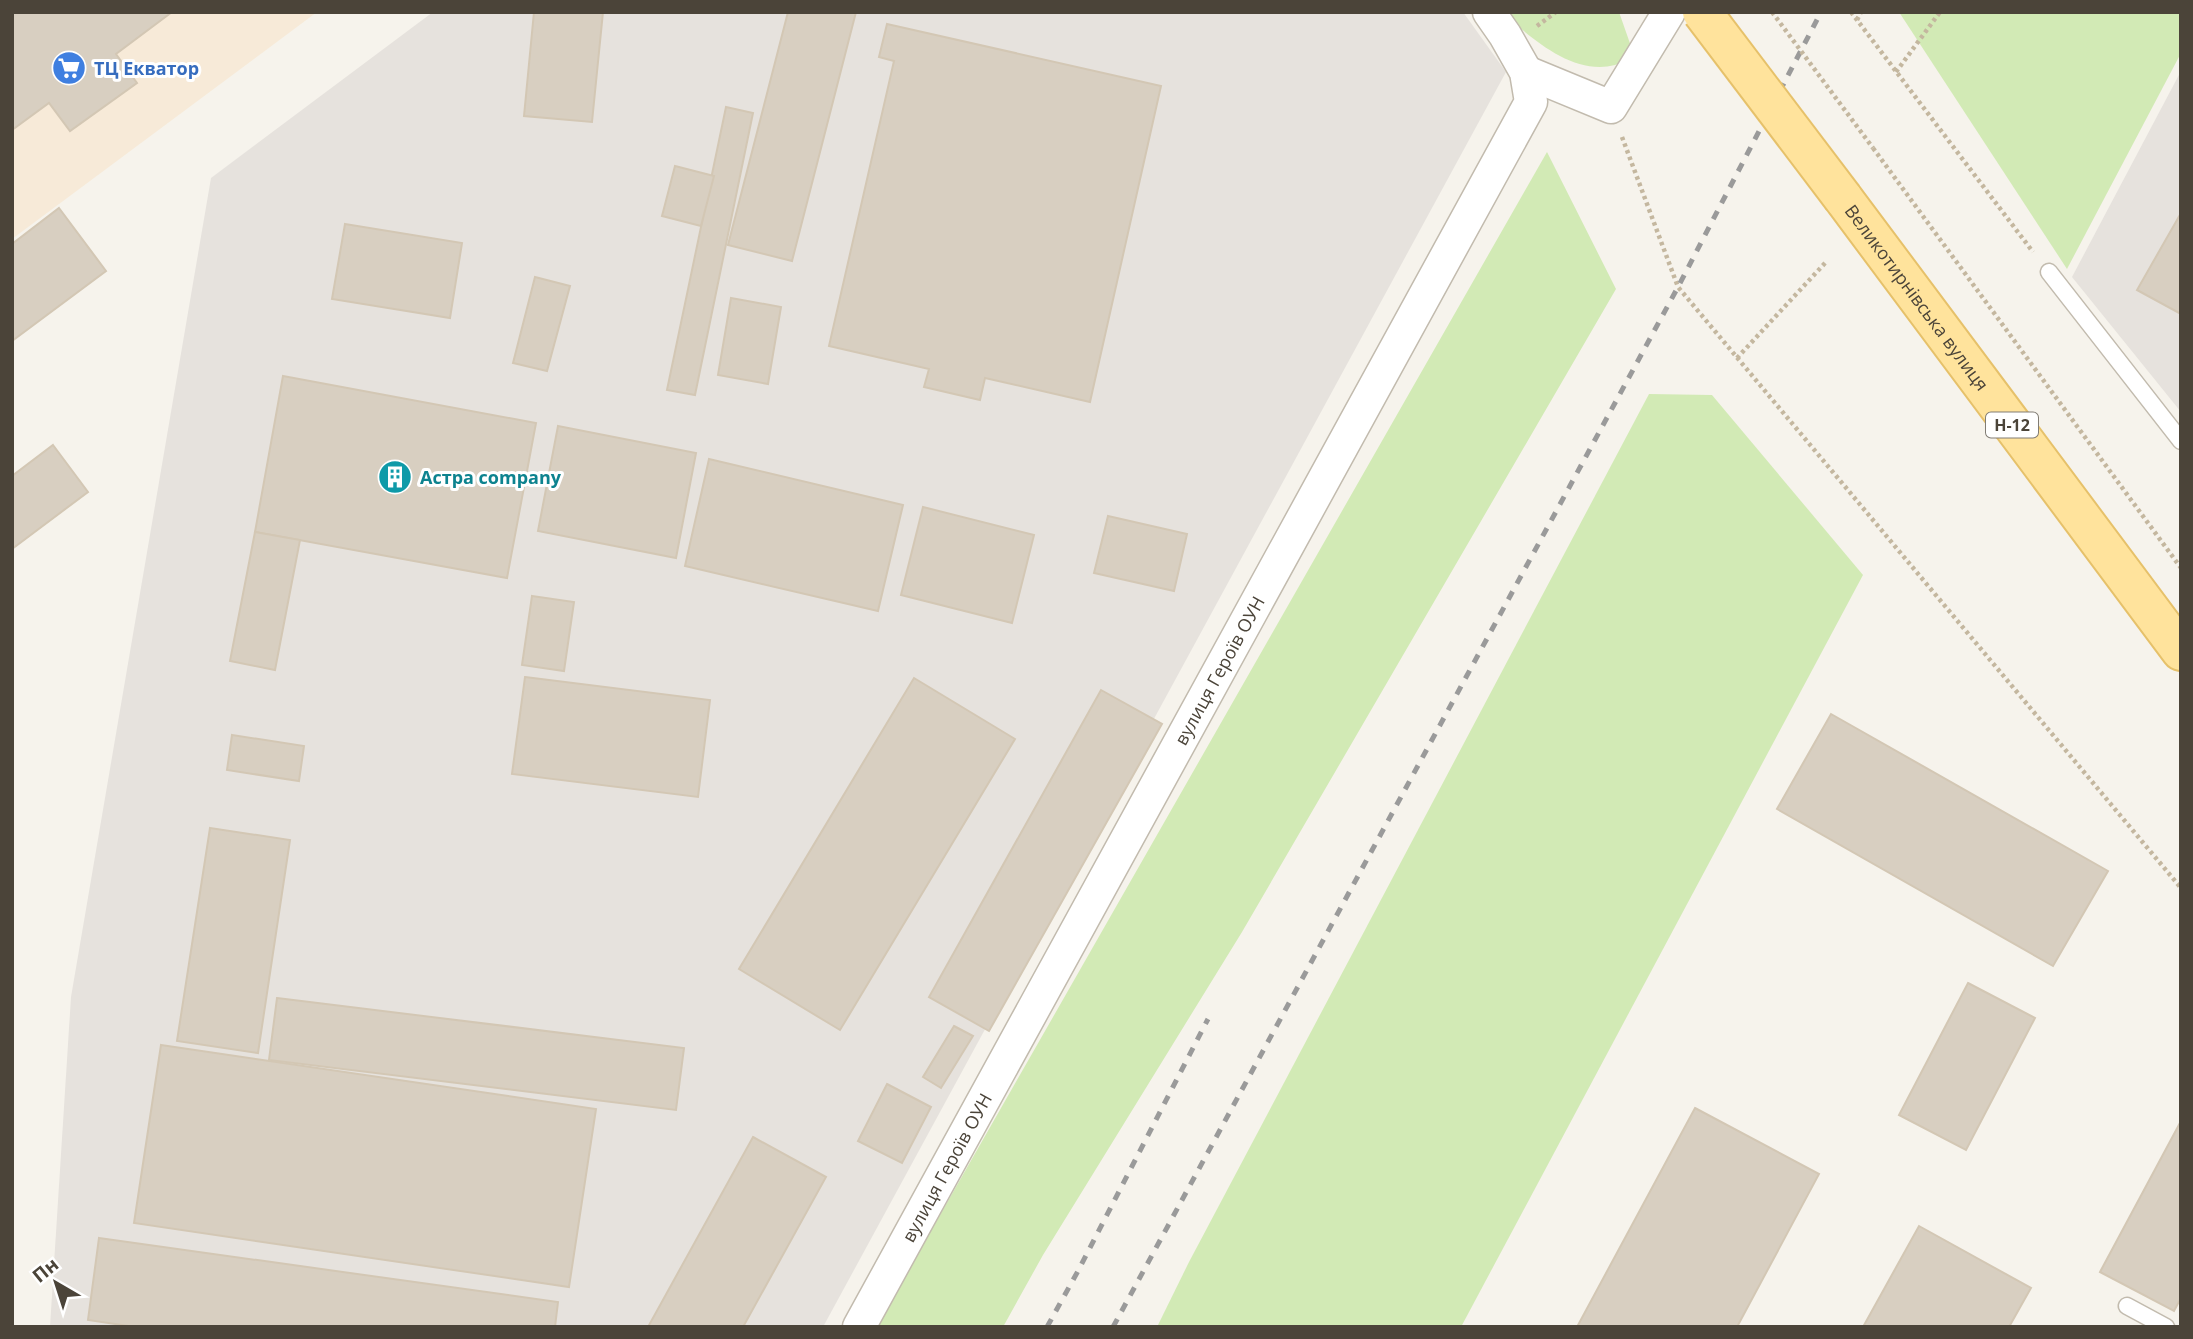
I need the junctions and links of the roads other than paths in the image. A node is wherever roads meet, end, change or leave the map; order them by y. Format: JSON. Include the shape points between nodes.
{"nodes":[{"id":1,"x":1489,"y":12,"type":"edge"},
{"id":2,"x":1669,"y":12,"type":"edge"},
{"id":3,"x":1702,"y":12,"type":"edge"},
{"id":4,"x":1526,"y":72,"type":"junction"},
{"id":5,"x":2049,"y":272,"type":"road end"},
{"id":6,"x":2181,"y":441,"type":"edge"},
{"id":7,"x":2181,"y":651,"type":"edge"},
{"id":8,"x":2127,"y":1306,"type":"dead end"},
{"id":9,"x":859,"y":1327,"type":"edge"},
{"id":10,"x":2166,"y":1327,"type":"edge"}],
"edges":[{"from":1,"to":4,"type":"street","name":"вулиця Героїв ОУН"},
{"from":2,"to":4,"type":"street","via":[[1611,107]]},
{"from":3,"to":7,"type":"main road","name":"Великотирнівська вулиця","number":"Н-12","bridge":true},
{"from":4,"to":9,"type":"street","name":"вулиця Героїв ОУН","via":[[1531,103]]},
{"from":5,"to":6,"type":"lane"},
{"from":8,"to":10,"type":"lane"}]}
